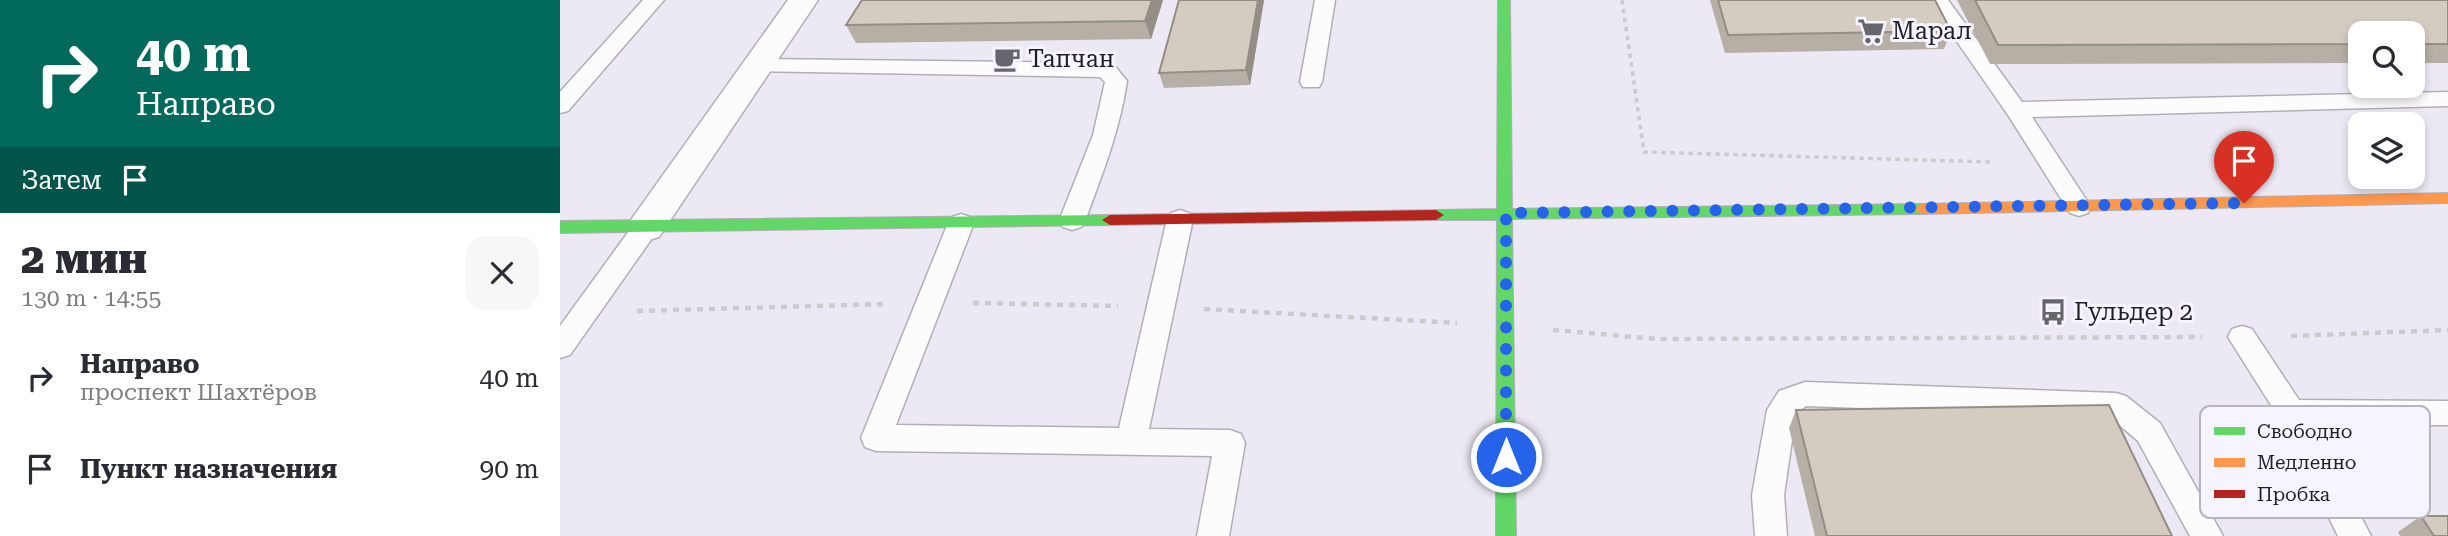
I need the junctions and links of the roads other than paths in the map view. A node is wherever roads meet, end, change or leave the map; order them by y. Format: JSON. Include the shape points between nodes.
{"nodes":[{"id":1,"x":654,"y":0,"type":"edge"},
{"id":2,"x":803,"y":0,"type":"edge"},
{"id":3,"x":1325,"y":0,"type":"edge"},
{"id":4,"x":1504,"y":0,"type":"edge"},
{"id":5,"x":1938,"y":0,"type":"edge"},
{"id":6,"x":758,"y":66,"type":"junction"},
{"id":7,"x":1311,"y":82,"type":"dead end"},
{"id":8,"x":2448,"y":99,"type":"edge"},
{"id":9,"x":560,"y":106,"type":"edge"},
{"id":10,"x":2016,"y":110,"type":"junction"},
{"id":11,"x":2448,"y":198,"type":"edge"},
{"id":12,"x":2080,"y":207,"type":"junction"},
{"id":13,"x":1506,"y":213,"type":"junction"},
{"id":14,"x":1180,"y":219,"type":"junction"},
{"id":15,"x":1072,"y":221,"type":"junction"},
{"id":16,"x":961,"y":223,"type":"junction"},
{"id":17,"x":560,"y":227,"type":"edge"},
{"id":18,"x":646,"y":227,"type":"junction"},
{"id":19,"x":2242,"y":337,"type":"dead end"},
{"id":20,"x":560,"y":347,"type":"edge"},
{"id":21,"x":2287,"y":406,"type":"edge"},
{"id":22,"x":2430,"y":413,"type":"edge"},
{"id":23,"x":2448,"y":413,"type":"edge"},
{"id":24,"x":1131,"y":441,"type":"junction"},
{"id":25,"x":2346,"y":518,"type":"edge"},
{"id":26,"x":1213,"y":536,"type":"edge"},
{"id":27,"x":1506,"y":536,"type":"edge"},
{"id":28,"x":1772,"y":536,"type":"edge"},
{"id":29,"x":2207,"y":536,"type":"edge"},
{"id":30,"x":2355,"y":536,"type":"edge"}],
"edges":[{"from":1,"to":9,"type":"lane"},
{"from":2,"to":6,"type":"street"},
{"from":3,"to":7,"type":"lane"},
{"from":4,"to":13,"type":"street"},
{"from":5,"to":10,"type":"lane"},
{"from":6,"to":15,"type":"lane","via":[[1106,70],[1116,81],[1114,99]]},
{"from":6,"to":18,"type":"street"},
{"from":8,"to":10,"type":"lane"},
{"from":10,"to":12,"type":"lane"},
{"from":11,"to":12,"type":"street"},
{"from":12,"to":13,"type":"street"},
{"from":13,"to":14,"type":"street"},
{"from":13,"to":27,"type":"street"},
{"from":14,"to":15,"type":"street"},
{"from":14,"to":24,"type":"lane"},
{"from":15,"to":16,"type":"street"},
{"from":16,"to":18,"type":"street"},
{"from":16,"to":24,"type":"lane","via":[[876,438]]},
{"from":17,"to":18,"type":"street"},
{"from":18,"to":20,"type":"lane"},
{"from":19,"to":21,"type":"lane"},
{"from":22,"to":23,"type":"lane"},
{"from":24,"to":26,"type":"lane","via":[[1230,443]]},
{"from":25,"to":30,"type":"lane"},
{"from":28,"to":29,"type":"lane","via":[[1769,495],[1782,410],[1789,400],[1805,394],[2116,405],[2149,432]]}]}
